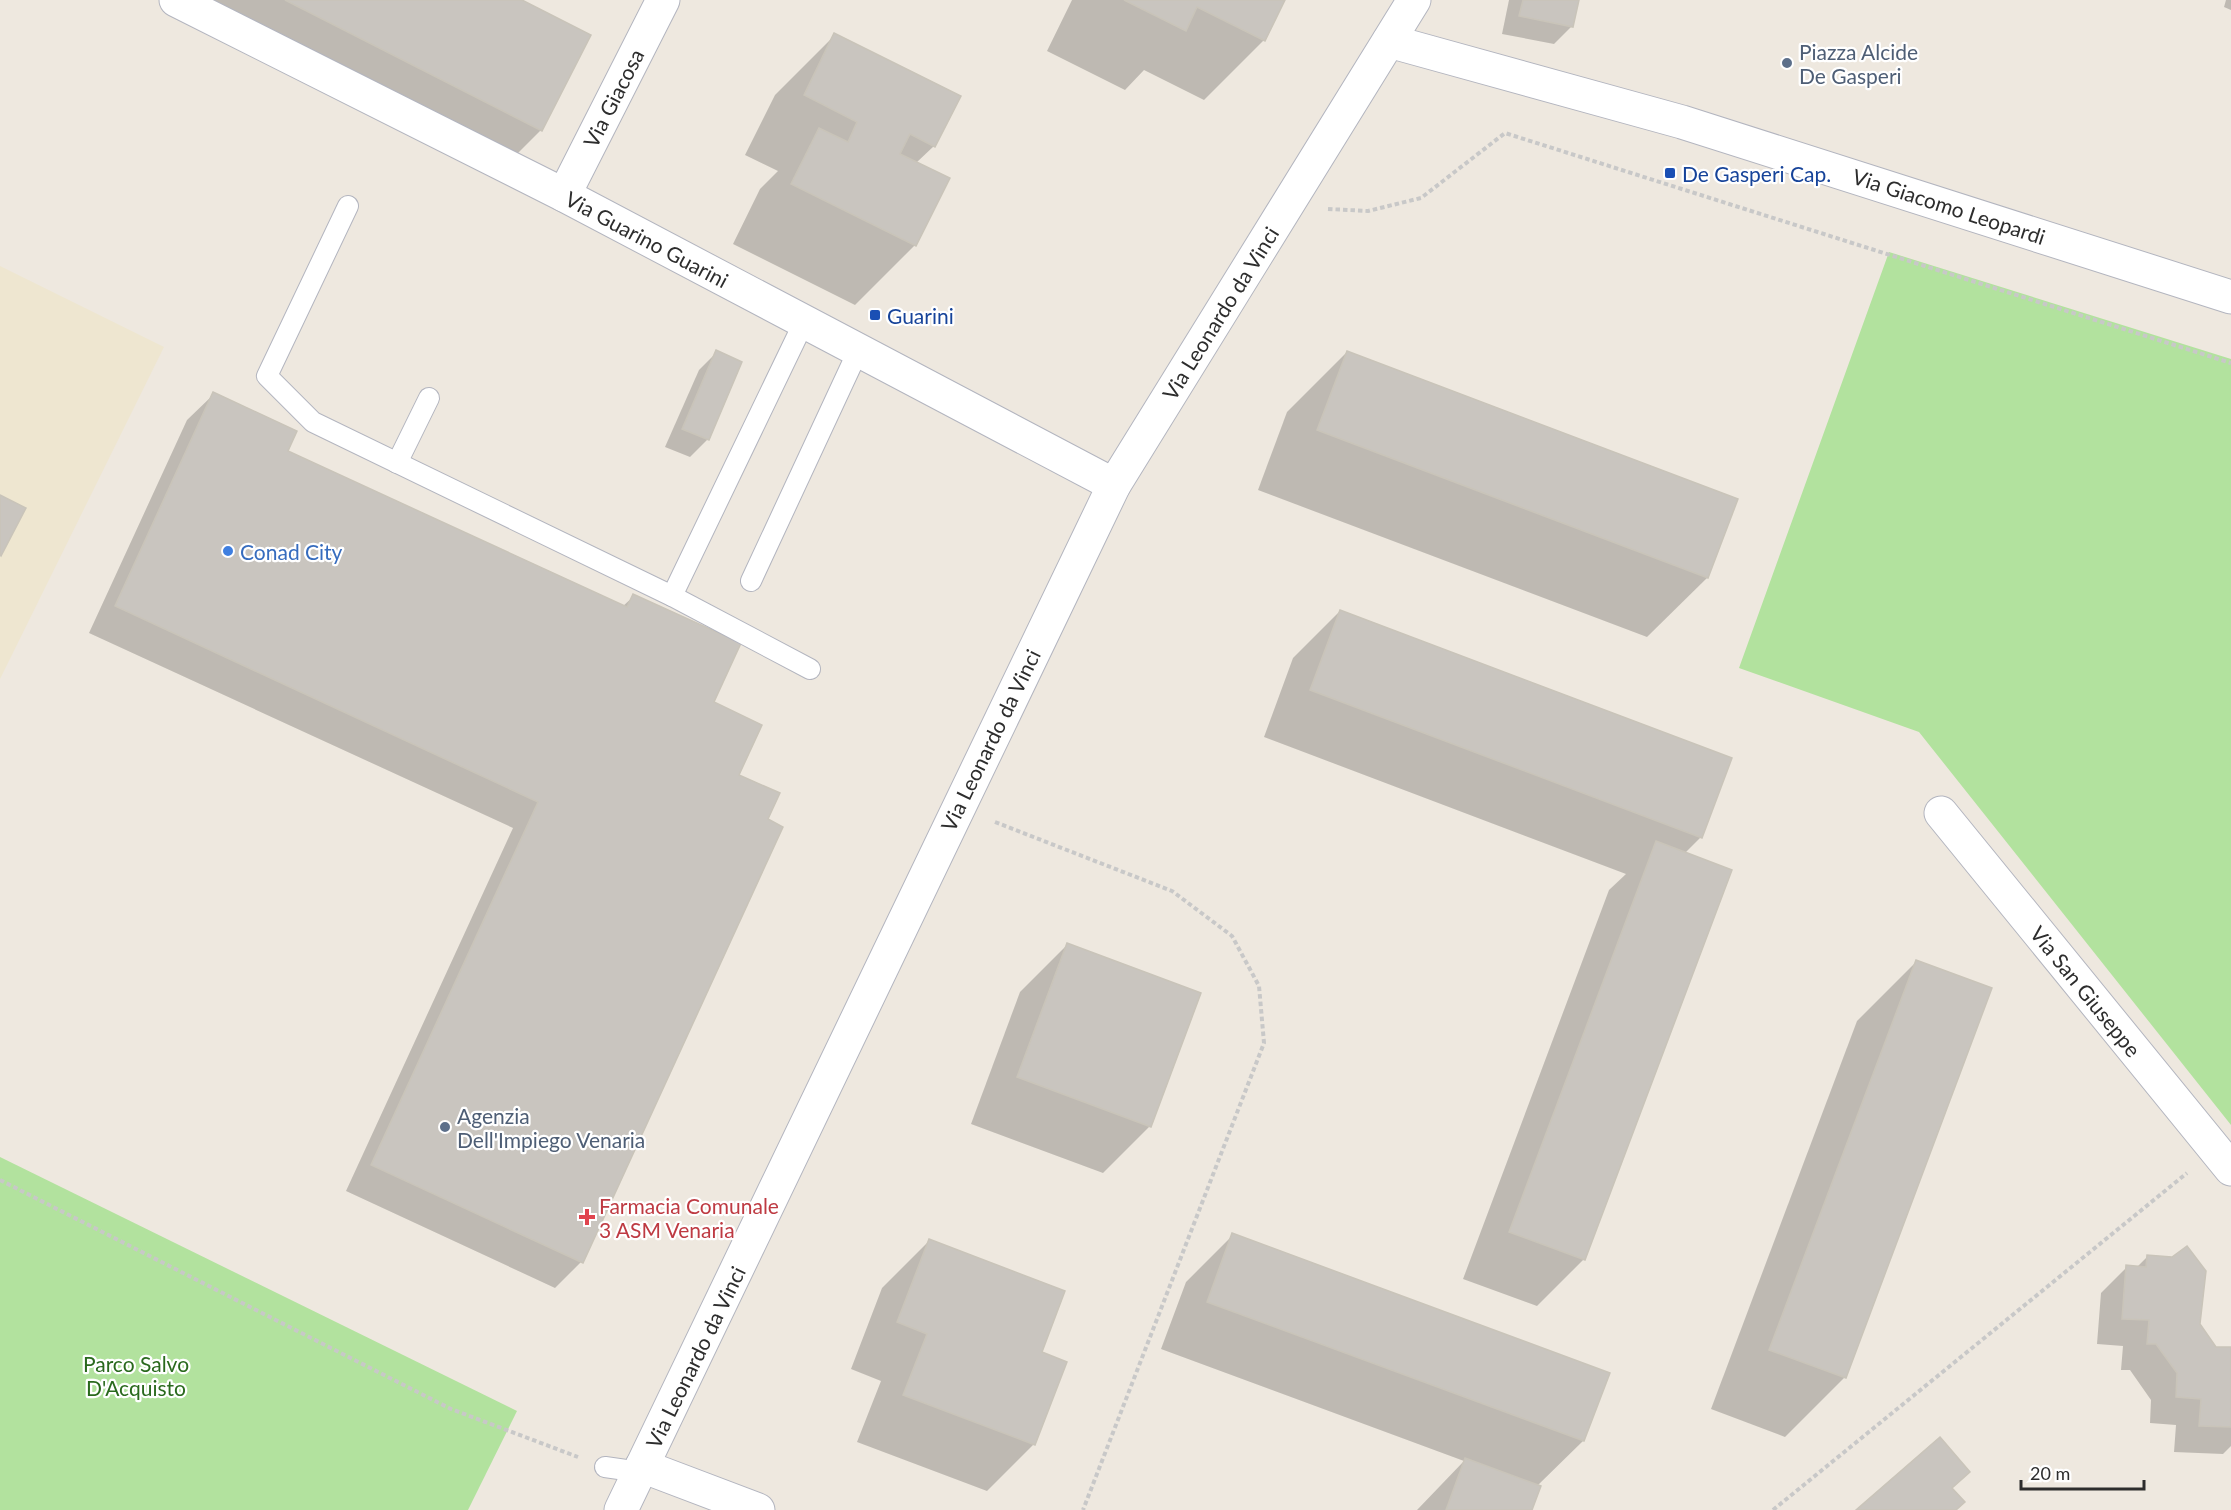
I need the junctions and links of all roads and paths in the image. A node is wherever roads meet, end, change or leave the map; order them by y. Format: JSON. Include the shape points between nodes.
{"nodes":[{"id":1,"x":176,"y":0,"type":"edge"},
{"id":2,"x":663,"y":0,"type":"edge"},
{"id":3,"x":1414,"y":0,"type":"edge"},
{"id":4,"x":1389,"y":41,"type":"junction"},
{"id":5,"x":564,"y":195,"type":"junction"},
{"id":6,"x":348,"y":206,"type":"dead end"},
{"id":7,"x":1285,"y":207,"type":"junction"},
{"id":8,"x":2231,"y":297,"type":"edge"},
{"id":9,"x":804,"y":322,"type":"junction"},
{"id":10,"x":858,"y":351,"type":"junction"},
{"id":11,"x":2231,"y":363,"type":"edge"},
{"id":12,"x":429,"y":398,"type":"dead end"},
{"id":13,"x":398,"y":463,"type":"junction"},
{"id":14,"x":1114,"y":485,"type":"junction"},
{"id":15,"x":752,"y":581,"type":"dead end"},
{"id":16,"x":672,"y":596,"type":"junction"},
{"id":17,"x":810,"y":669,"type":"dead end"},
{"id":18,"x":957,"y":808,"type":"junction"},
{"id":19,"x":1941,"y":813,"type":"dead end"},
{"id":20,"x":2223,"y":1159,"type":"edge"},
{"id":21,"x":0,"y":1180,"type":"edge"},
{"id":22,"x":585,"y":1458,"type":"dead end"},
{"id":23,"x":605,"y":1467,"type":"dead end"},
{"id":24,"x":641,"y":1469,"type":"junction"},
{"id":25,"x":621,"y":1510,"type":"edge"},
{"id":26,"x":758,"y":1510,"type":"edge"},
{"id":27,"x":1083,"y":1510,"type":"edge"},
{"id":28,"x":1773,"y":1510,"type":"edge"}],
"edges":[{"from":1,"to":5,"type":"street","name":"Via Guarino Guarini"},
{"from":2,"to":5,"type":"street","name":"Via Giacosa"},
{"from":3,"to":4,"type":"street","name":"Via Leonardo da Vinci"},
{"from":4,"to":7,"type":"street","name":"Via Leonardo da Vinci"},
{"from":4,"to":8,"type":"street","name":"Via Giacomo Leopardi","via":[[1682,122]]},
{"from":5,"to":9,"type":"street","name":"Via Guarino Guarini"},
{"from":6,"to":13,"type":"lane","via":[[267,376],[313,422]]},
{"from":7,"to":11,"type":"path","via":[[1368,211],[1421,198],[1505,133]]},
{"from":7,"to":14,"type":"street","name":"Via Leonardo da Vinci"},
{"from":9,"to":10,"type":"street","name":"Via Guarino Guarini"},
{"from":9,"to":16,"type":"lane"},
{"from":10,"to":14,"type":"street","name":"Via Guarino Guarini"},
{"from":10,"to":15,"type":"lane"},
{"from":12,"to":13,"type":"lane"},
{"from":13,"to":16,"type":"lane"},
{"from":14,"to":18,"type":"street","name":"Via Leonardo da Vinci"},
{"from":16,"to":17,"type":"lane"},
{"from":18,"to":24,"type":"street","name":"Via Leonardo da Vinci"},
{"from":18,"to":27,"type":"path","via":[[1172,891],[1232,936],[1259,986],[1264,1043]]},
{"from":19,"to":20,"type":"street","name":"Via San Giuseppe"},
{"from":20,"to":28,"type":"path"},
{"from":21,"to":22,"type":"path","via":[[451,1409]]},
{"from":23,"to":24,"type":"lane"},
{"from":24,"to":25,"type":"street","name":"Via Leonardo da Vinci"},
{"from":24,"to":26,"type":"street"}]}
